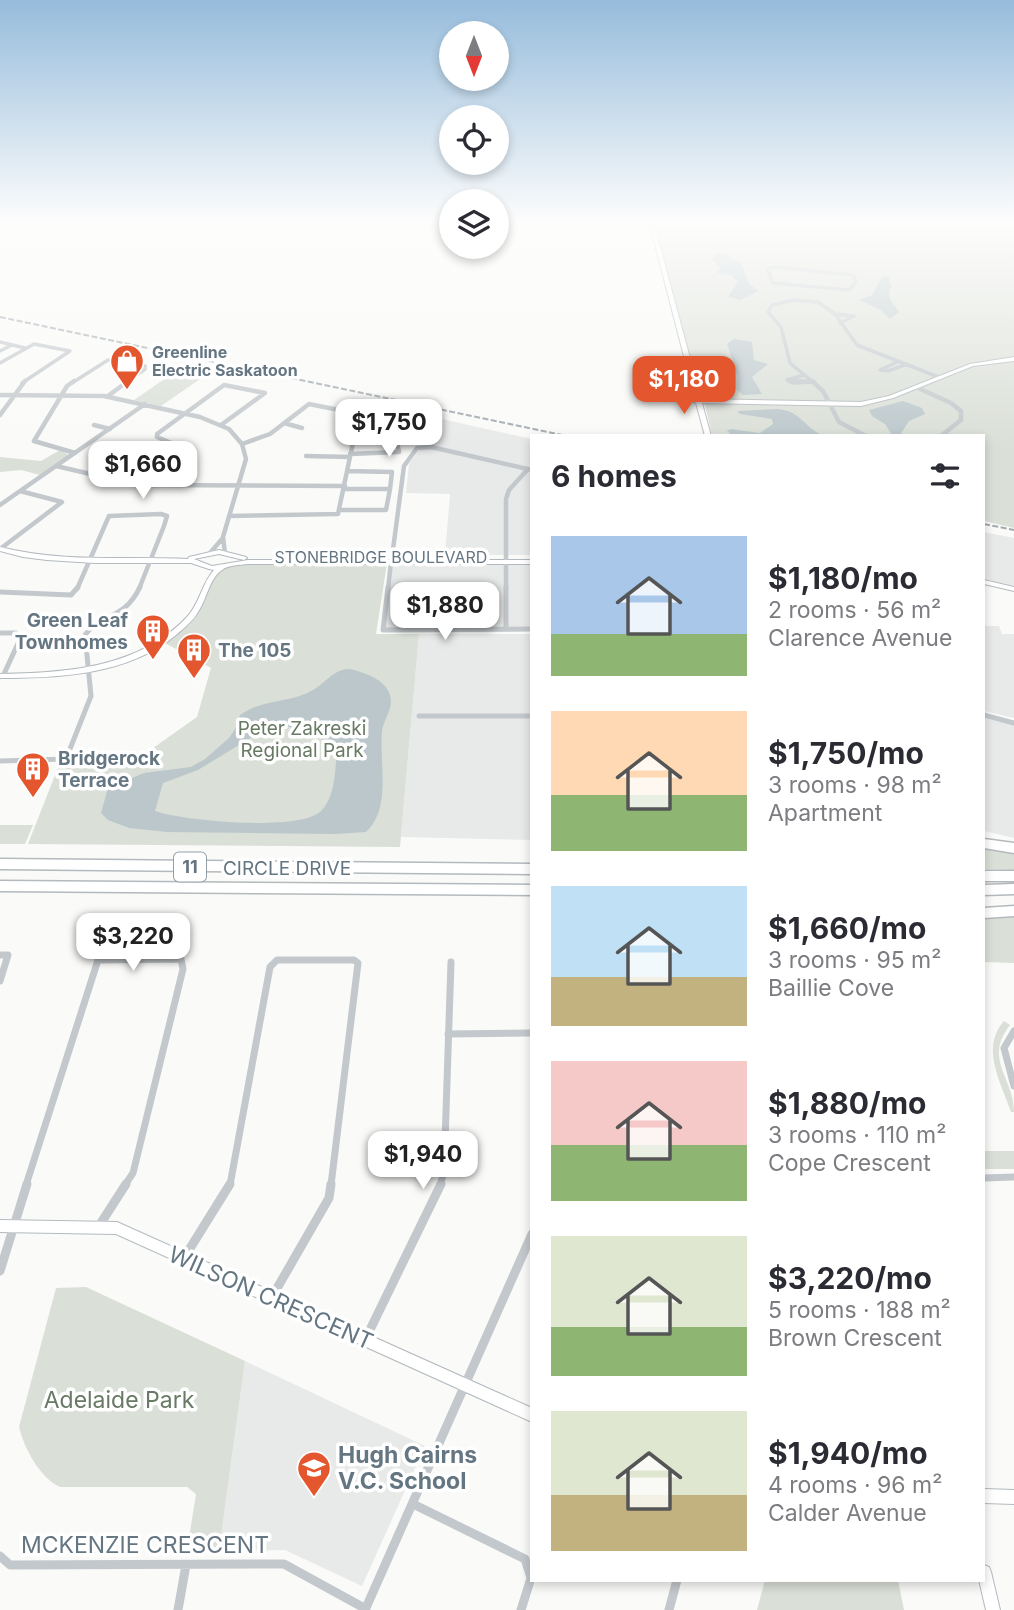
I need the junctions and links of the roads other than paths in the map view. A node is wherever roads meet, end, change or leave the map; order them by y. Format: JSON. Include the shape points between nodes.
{"nodes":[{"id":1,"x":671,"y":296,"type":"edge"},
{"id":2,"x":834,"y":314,"type":"junction"},
{"id":3,"x":840,"y":323,"type":"junction"},
{"id":4,"x":0,"y":342,"type":"edge"},
{"id":5,"x":12,"y":345,"type":"junction"},
{"id":6,"x":26,"y":348,"type":"junction"},
{"id":7,"x":0,"y":351,"type":"edge"},
{"id":8,"x":1014,"y":359,"type":"edge"},
{"id":9,"x":899,"y":361,"type":"junction"},
{"id":10,"x":0,"y":363,"type":"edge"},
{"id":11,"x":908,"y":364,"type":"junction"},
{"id":12,"x":804,"y":375,"type":"junction"},
{"id":13,"x":941,"y":378,"type":"junction"},
{"id":14,"x":814,"y":382,"type":"junction"},
{"id":15,"x":916,"y":387,"type":"junction"},
{"id":16,"x":0,"y":395,"type":"edge"},
{"id":17,"x":13,"y":395,"type":"junction"},
{"id":18,"x":61,"y":395,"type":"junction"},
{"id":19,"x":108,"y":397,"type":"junction"},
{"id":20,"x":698,"y":402,"type":"junction"},
{"id":21,"x":145,"y":404,"type":"junction"},
{"id":22,"x":830,"y":405,"type":"junction"},
{"id":23,"x":186,"y":413,"type":"junction"},
{"id":24,"x":359,"y":414,"type":"junction"},
{"id":25,"x":0,"y":415,"type":"edge"},
{"id":26,"x":284,"y":424,"type":"junction"},
{"id":27,"x":94,"y":425,"type":"dead end"},
{"id":28,"x":221,"y":425,"type":"junction"},
{"id":29,"x":302,"y":428,"type":"dead end"},
{"id":30,"x":110,"y":429,"type":"junction"},
{"id":31,"x":702,"y":434,"type":"edge"},
{"id":32,"x":708,"y":434,"type":"edge"},
{"id":33,"x":862,"y":434,"type":"edge"},
{"id":34,"x":944,"y":434,"type":"edge"},
{"id":35,"x":354,"y":438,"type":"junction"},
{"id":36,"x":396,"y":438,"type":"junction"},
{"id":37,"x":242,"y":444,"type":"junction"},
{"id":38,"x":75,"y":453,"type":"junction"},
{"id":39,"x":306,"y":456,"type":"dead end"},
{"id":40,"x":350,"y":456,"type":"junction"},
{"id":41,"x":126,"y":463,"type":"dead end"},
{"id":42,"x":56,"y":466,"type":"junction"},
{"id":43,"x":530,"y":469,"type":"edge"},
{"id":44,"x":348,"y":471,"type":"junction"},
{"id":45,"x":106,"y":479,"type":"junction"},
{"id":46,"x":180,"y":485,"type":"junction"},
{"id":47,"x":238,"y":486,"type":"junction"},
{"id":48,"x":344,"y":487,"type":"junction"},
{"id":49,"x":390,"y":489,"type":"junction"},
{"id":50,"x":20,"y":491,"type":"junction"},
{"id":51,"x":0,"y":505,"type":"edge"},
{"id":52,"x":340,"y":510,"type":"junction"},
{"id":53,"x":45,"y":516,"type":"junction"},
{"id":54,"x":229,"y":516,"type":"junction"},
{"id":55,"x":52,"y":517,"type":"dead end"},
{"id":56,"x":223,"y":537,"type":"junction"},
{"id":57,"x":0,"y":549,"type":"edge"},
{"id":58,"x":228,"y":554,"type":"junction"},
{"id":59,"x":90,"y":559,"type":"junction"},
{"id":60,"x":151,"y":559,"type":"junction"},
{"id":61,"x":392,"y":559,"type":"junction"},
{"id":62,"x":205,"y":560,"type":"junction"},
{"id":63,"x":506,"y":560,"type":"junction"},
{"id":64,"x":530,"y":560,"type":"edge"},
{"id":65,"x":224,"y":566,"type":"junction"},
{"id":66,"x":985,"y":582,"type":"edge"},
{"id":67,"x":208,"y":584,"type":"junction"},
{"id":68,"x":1014,"y":589,"type":"edge"},
{"id":69,"x":0,"y":592,"type":"edge"},
{"id":70,"x":506,"y":629,"type":"junction"},
{"id":71,"x":530,"y":629,"type":"edge"},
{"id":72,"x":0,"y":634,"type":"edge"},
{"id":73,"x":88,"y":670,"type":"junction"},
{"id":74,"x":2,"y":676,"type":"edge"},
{"id":75,"x":985,"y":715,"type":"edge"},
{"id":76,"x":419,"y":716,"type":"dead end"},
{"id":77,"x":530,"y":716,"type":"edge"},
{"id":78,"x":1014,"y":723,"type":"edge"},
{"id":79,"x":0,"y":761,"type":"edge"},
{"id":80,"x":985,"y":844,"type":"edge"},
{"id":81,"x":1014,"y":848,"type":"edge"},
{"id":82,"x":530,"y":863,"type":"edge"},
{"id":83,"x":0,"y":864,"type":"edge"},
{"id":84,"x":380,"y":868,"type":"junction"},
{"id":85,"x":530,"y":869,"type":"edge"},
{"id":86,"x":985,"y":876,"type":"edge"},
{"id":87,"x":1014,"y":876,"type":"edge"},
{"id":88,"x":0,"y":886,"type":"edge"},
{"id":89,"x":1014,"y":889,"type":"edge"},
{"id":90,"x":461,"y":890,"type":"junction"},
{"id":91,"x":530,"y":890,"type":"edge"},
{"id":92,"x":985,"y":892,"type":"edge"},
{"id":93,"x":985,"y":892,"type":"edge"},
{"id":94,"x":1014,"y":895,"type":"edge"},
{"id":95,"x":530,"y":898,"type":"edge"},
{"id":96,"x":1014,"y":911,"type":"edge"},
{"id":97,"x":985,"y":913,"type":"edge"},
{"id":98,"x":0,"y":955,"type":"edge"},
{"id":99,"x":451,"y":962,"type":"dead end"},
{"id":100,"x":0,"y":981,"type":"edge"},
{"id":101,"x":1014,"y":1031,"type":"edge"},
{"id":102,"x":530,"y":1033,"type":"edge"},
{"id":103,"x":448,"y":1034,"type":"junction"},
{"id":104,"x":1014,"y":1086,"type":"edge"},
{"id":105,"x":1014,"y":1177,"type":"edge"},
{"id":106,"x":985,"y":1178,"type":"edge"},
{"id":107,"x":0,"y":1226,"type":"edge"},
{"id":108,"x":13,"y":1226,"type":"junction"},
{"id":109,"x":99,"y":1226,"type":"junction"},
{"id":110,"x":530,"y":1239,"type":"edge"},
{"id":111,"x":184,"y":1258,"type":"junction"},
{"id":112,"x":0,"y":1271,"type":"edge"},
{"id":113,"x":272,"y":1297,"type":"junction"},
{"id":114,"x":365,"y":1340,"type":"junction"},
{"id":115,"x":465,"y":1385,"type":"junction"},
{"id":116,"x":530,"y":1414,"type":"edge"},
{"id":117,"x":985,"y":1496,"type":"edge"},
{"id":118,"x":1014,"y":1497,"type":"edge"},
{"id":119,"x":414,"y":1504,"type":"junction"},
{"id":120,"x":0,"y":1556,"type":"edge"},
{"id":121,"x":186,"y":1565,"type":"junction"},
{"id":122,"x":530,"y":1567,"type":"edge"},
{"id":123,"x":985,"y":1576,"type":"edge"},
{"id":124,"x":531,"y":1582,"type":"edge"},
{"id":125,"x":676,"y":1582,"type":"edge"},
{"id":126,"x":365,"y":1609,"type":"edge"},
{"id":127,"x":178,"y":1610,"type":"edge"},
{"id":128,"x":521,"y":1610,"type":"edge"},
{"id":129,"x":669,"y":1610,"type":"edge"},
{"id":130,"x":993,"y":1610,"type":"edge"}],
"edges":[{"from":1,"to":20,"type":"street"},
{"from":2,"to":3,"type":"street"},
{"from":2,"to":3,"type":"street","via":[[855,316]]},
{"from":2,"to":12,"type":"street","via":[[824,305],[799,300],[776,303],[768,309],[781,327],[788,361]]},
{"from":3,"to":9,"type":"street","via":[[857,345]]},
{"from":4,"to":5,"type":"street"},
{"from":5,"to":6,"type":"street"},
{"from":5,"to":7,"type":"street"},
{"from":6,"to":10,"type":"street"},
{"from":6,"to":17,"type":"street","via":[[37,343],[70,351]]},
{"from":8,"to":13,"type":"street","via":[[982,363]]},
{"from":9,"to":11,"type":"street"},
{"from":9,"to":11,"type":"street","via":[[880,370]]},
{"from":11,"to":13,"type":"street"},
{"from":12,"to":14,"type":"street"},
{"from":12,"to":14,"type":"street","via":[[787,380]]},
{"from":13,"to":15,"type":"street"},
{"from":14,"to":22,"type":"street"},
{"from":15,"to":22,"type":"street","via":[[881,400]]},
{"from":15,"to":34,"type":"street","via":[[962,413],[961,420]]},
{"from":16,"to":17,"type":"street"},
{"from":17,"to":18,"type":"street"},
{"from":17,"to":25,"type":"street"},
{"from":18,"to":19,"type":"street"},
{"from":18,"to":19,"type":"street","via":[[69,384],[105,361],[145,366]]},
{"from":18,"to":38,"type":"street","via":[[32,447],[43,444]]},
{"from":19,"to":21,"type":"street"},
{"from":20,"to":22,"type":"street"},
{"from":20,"to":31,"type":"street"},
{"from":20,"to":32,"type":"street"},
{"from":21,"to":23,"type":"street"},
{"from":21,"to":30,"type":"street"},
{"from":22,"to":33,"type":"street","via":[[839,422]]},
{"from":23,"to":28,"type":"street"},
{"from":23,"to":28,"type":"street","via":[[224,385],[265,393]]},
{"from":23,"to":46,"type":"street","via":[[156,436],[187,454]]},
{"from":24,"to":26,"type":"street","via":[[311,403]]},
{"from":24,"to":35,"type":"street"},
{"from":24,"to":36,"type":"street","via":[[411,423]]},
{"from":26,"to":29,"type":"street"},
{"from":26,"to":37,"type":"street"},
{"from":27,"to":30,"type":"street"},
{"from":28,"to":37,"type":"street"},
{"from":30,"to":38,"type":"street"},
{"from":35,"to":36,"type":"street"},
{"from":35,"to":40,"type":"street"},
{"from":36,"to":40,"type":"street","via":[[400,446],[396,454]]},
{"from":37,"to":47,"type":"street","via":[[246,459]]},
{"from":38,"to":42,"type":"street"},
{"from":39,"to":40,"type":"street"},
{"from":40,"to":44,"type":"street"},
{"from":41,"to":45,"type":"street"},
{"from":42,"to":45,"type":"street"},
{"from":42,"to":50,"type":"street"},
{"from":43,"to":61,"type":"street","via":[[431,447],[415,449],[404,466]]},
{"from":43,"to":63,"type":"street","via":[[507,496]]},
{"from":44,"to":48,"type":"street"},
{"from":44,"to":49,"type":"street","via":[[391,472]]},
{"from":45,"to":46,"type":"street"},
{"from":46,"to":47,"type":"street"},
{"from":47,"to":48,"type":"street"},
{"from":47,"to":54,"type":"street"},
{"from":48,"to":49,"type":"street"},
{"from":48,"to":52,"type":"street"},
{"from":49,"to":52,"type":"street","via":[[386,510]]},
{"from":50,"to":51,"type":"street"},
{"from":50,"to":53,"type":"street","via":[[62,502]]},
{"from":52,"to":54,"type":"street","via":[[334,516]]},
{"from":53,"to":55,"type":"street"},
{"from":53,"to":57,"type":"street"},
{"from":54,"to":56,"type":"street"},
{"from":56,"to":58,"type":"street"},
{"from":56,"to":62,"type":"street"},
{"from":57,"to":59,"type":"street","via":[[44,558]]},
{"from":58,"to":61,"type":"street","name":"STONEBRIDGE BOULEVARD","via":[[241,558]]},
{"from":58,"to":62,"type":"street","name":"STONEBRIDGE BOULEVARD"},
{"from":58,"to":65,"type":"street","via":[[231,559]]},
{"from":59,"to":60,"type":"street"},
{"from":59,"to":60,"type":"street","via":[[109,516],[164,514],[167,517]]},
{"from":59,"to":69,"type":"street","via":[[71,596]]},
{"from":60,"to":62,"type":"street"},
{"from":60,"to":73,"type":"street","via":[[133,602],[86,631]]},
{"from":61,"to":63,"type":"street","name":"STONEBRIDGE BOULEVARD"},
{"from":61,"to":65,"type":"street","name":"STONEBRIDGE BOULEVARD"},
{"from":61,"to":70,"type":"street","via":[[383,629]]},
{"from":62,"to":65,"type":"street","name":"STONEBRIDGE BOULEVARD"},
{"from":62,"to":67,"type":"street"},
{"from":63,"to":64,"type":"street","name":"STONEBRIDGE BOULEVARD"},
{"from":63,"to":70,"type":"street"},
{"from":65,"to":67,"type":"street"},
{"from":66,"to":68,"type":"street"},
{"from":67,"to":73,"type":"street","via":[[194,614],[169,636],[137,655]]},
{"from":70,"to":71,"type":"street"},
{"from":72,"to":74,"type":"street","via":[[21,637]]},
{"from":73,"to":74,"type":"street"},
{"from":73,"to":79,"type":"street","via":[[91,696],[66,759]]},
{"from":75,"to":78,"type":"street"},
{"from":76,"to":77,"type":"street"},
{"from":80,"to":81,"type":"highway"},
{"from":82,"to":84,"type":"highway"},
{"from":83,"to":84,"type":"highway","name":"CIRCLE DRIVE","number":"11"},
{"from":84,"to":85,"type":"highway","name":"CIRCLE DRIVE","number":"11"},
{"from":86,"to":87,"type":"highway"},
{"from":88,"to":90,"type":"highway","name":"CIRCLE DRIVE","number":"11"},
{"from":89,"to":92,"type":"highway"},
{"from":90,"to":91,"type":"highway","name":"CIRCLE DRIVE","number":"11"},
{"from":90,"to":95,"type":"highway"},
{"from":93,"to":94,"type":"highway"},
{"from":96,"to":97,"type":"highway"},
{"from":98,"to":100,"type":"street","via":[[8,955],[8,960]]},
{"from":99,"to":103,"type":"street"},
{"from":101,"to":104,"type":"street","via":[[1004,1048]]},
{"from":102,"to":103,"type":"street"},
{"from":103,"to":114,"type":"street","via":[[444,1172]]},
{"from":105,"to":106,"type":"street"},
{"from":107,"to":108,"type":"street","name":"WILSON CRESCENT"},
{"from":108,"to":109,"type":"street","name":"WILSON CRESCENT"},
{"from":108,"to":109,"type":"street","via":[[98,960],[181,959],[183,969],[133,1173]]},
{"from":108,"to":112,"type":"street"},
{"from":109,"to":111,"type":"street","name":"WILSON CRESCENT","via":[[117,1227]]},
{"from":110,"to":115,"type":"street"},
{"from":111,"to":113,"type":"street","name":"WILSON CRESCENT"},
{"from":111,"to":113,"type":"street","via":[[228,1190],[234,1172],[270,967],[277,960],[354,960],[358,963],[329,1198]]},
{"from":113,"to":114,"type":"street","name":"WILSON CRESCENT"},
{"from":114,"to":115,"type":"street","name":"WILSON CRESCENT"},
{"from":115,"to":116,"type":"street","name":"WILSON CRESCENT"},
{"from":115,"to":119,"type":"street"},
{"from":117,"to":118,"type":"street"},
{"from":119,"to":122,"type":"street","via":[[525,1559]]},
{"from":119,"to":126,"type":"street"},
{"from":120,"to":121,"type":"street","name":"MCKENZIE CRESCENT","via":[[10,1565]]},
{"from":121,"to":126,"type":"street","name":"MCKENZIE CRESCENT","via":[[284,1564]]},
{"from":121,"to":127,"type":"street"},
{"from":123,"to":130,"type":"street"},
{"from":124,"to":128,"type":"street"},
{"from":125,"to":129,"type":"street"}]}
